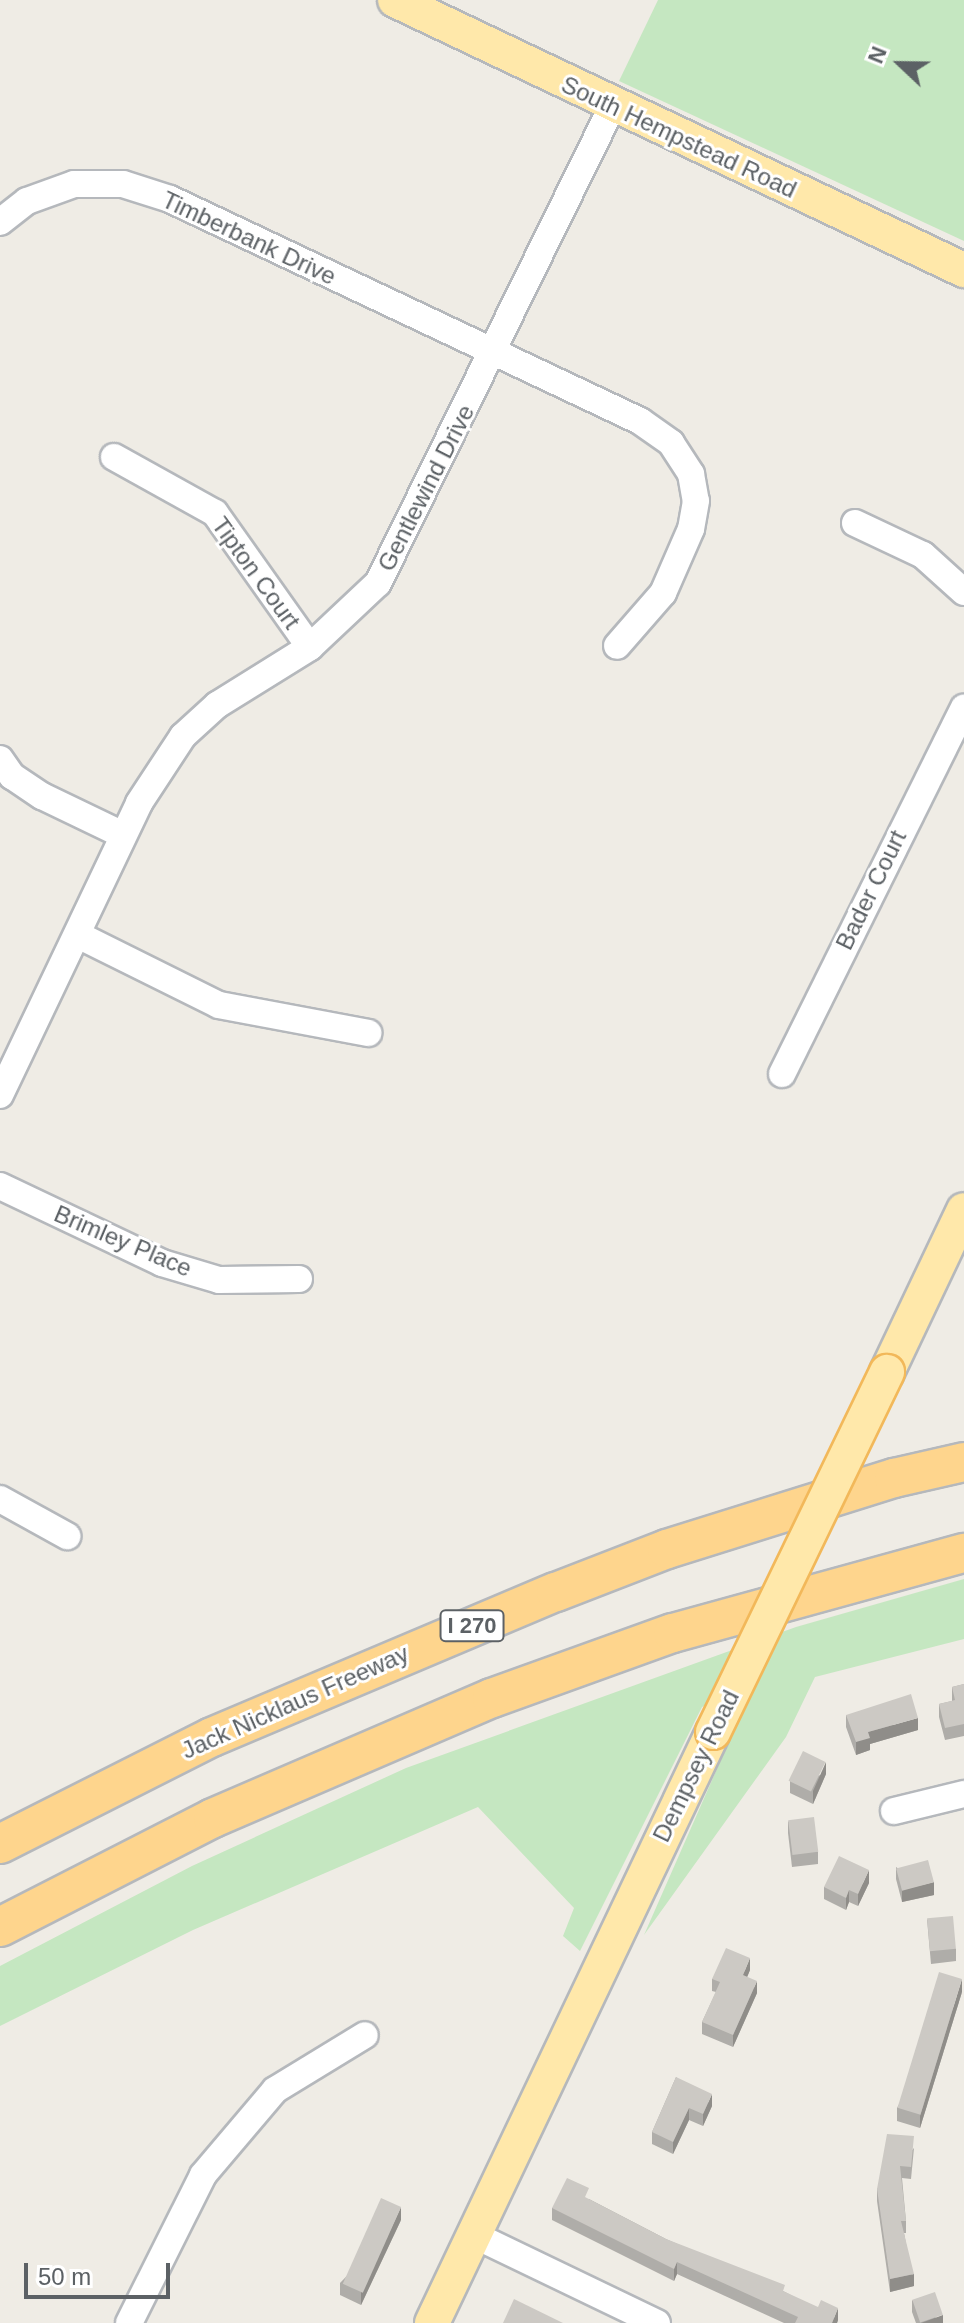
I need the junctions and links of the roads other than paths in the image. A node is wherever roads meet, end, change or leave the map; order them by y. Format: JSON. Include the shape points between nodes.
{"nodes":[{"id":1,"x":395,"y":0,"type":"edge"},
{"id":2,"x":612,"y":107,"type":"junction"},
{"id":3,"x":0,"y":222,"type":"edge"},
{"id":4,"x":964,"y":270,"type":"edge"},
{"id":5,"x":493,"y":352,"type":"junction"},
{"id":6,"x":114,"y":457,"type":"dead end"},
{"id":7,"x":855,"y":523,"type":"dead end"},
{"id":8,"x":964,"y":592,"type":"edge"},
{"id":9,"x":617,"y":646,"type":"dead end"},
{"id":10,"x":310,"y":647,"type":"junction"},
{"id":11,"x":964,"y":708,"type":"edge"},
{"id":12,"x":0,"y":759,"type":"edge"},
{"id":13,"x":123,"y":835,"type":"junction"},
{"id":14,"x":78,"y":935,"type":"junction"},
{"id":15,"x":368,"y":1033,"type":"dead end"},
{"id":16,"x":6,"y":1065,"type":"edge"},
{"id":17,"x":782,"y":1074,"type":"dead end"},
{"id":18,"x":0,"y":1095,"type":"edge"},
{"id":19,"x":0,"y":1186,"type":"edge"},
{"id":20,"x":964,"y":1210,"type":"edge"},
{"id":21,"x":299,"y":1279,"type":"dead end"},
{"id":22,"x":964,"y":1462,"type":"edge"},
{"id":23,"x":0,"y":1499,"type":"edge"},
{"id":24,"x":67,"y":1536,"type":"dead end"},
{"id":25,"x":964,"y":1553,"type":"edge"},
{"id":26,"x":964,"y":1794,"type":"edge"},
{"id":27,"x":894,"y":1811,"type":"dead end"},
{"id":28,"x":0,"y":1844,"type":"edge"},
{"id":29,"x":0,"y":1927,"type":"edge"},
{"id":30,"x":365,"y":2035,"type":"dead end"},
{"id":31,"x":474,"y":2235,"type":"junction"},
{"id":32,"x":129,"y":2323,"type":"edge"},
{"id":33,"x":432,"y":2323,"type":"edge"},
{"id":34,"x":657,"y":2323,"type":"edge"}],
"edges":[{"from":1,"to":2,"type":"main road","name":"South Hempstead Road"},
{"from":2,"to":4,"type":"main road","name":"South Hempstead Road"},
{"from":2,"to":5,"type":"street","name":"Gentlewind Drive"},
{"from":3,"to":5,"type":"street","name":"Timberbank Drive","via":[[27,201],[74,184],[123,184],[170,199]]},
{"from":5,"to":9,"type":"street","name":"Timberbank Drive","via":[[640,421],[671,443],[691,474],[696,501],[691,529],[663,593]]},
{"from":5,"to":10,"type":"street","name":"Gentlewind Drive","via":[[378,583]]},
{"from":6,"to":10,"type":"street","name":"Tipton Court","via":[[215,513]]},
{"from":7,"to":8,"type":"street","via":[[923,555]]},
{"from":10,"to":13,"type":"street","name":"Gentlewind Drive","via":[[217,705],[183,736]]},
{"from":11,"to":17,"type":"street","name":"Bader Court"},
{"from":12,"to":13,"type":"street","via":[[12,776],[42,796]]},
{"from":13,"to":14,"type":"street","name":"Gentlewind Drive"},
{"from":14,"to":15,"type":"street","via":[[219,1005]]},
{"from":14,"to":16,"type":"street","name":"Gentlewind Drive"},
{"from":16,"to":18,"type":"street","name":"Gentlewind Drive"},
{"from":19,"to":21,"type":"street","name":"Brimley Place","via":[[162,1263],[219,1280]]},
{"from":20,"to":31,"type":"main road","name":"Dempsey Road","bridge":true},
{"from":22,"to":28,"type":"highway","name":"Jack Nicklaus Freeway","number":"I 270","via":[[894,1478],[667,1549],[556,1592],[212,1737]]},
{"from":23,"to":24,"type":"street"},
{"from":25,"to":29,"type":"highway","via":[[673,1633],[492,1698],[213,1818]]},
{"from":26,"to":27,"type":"street"},
{"from":30,"to":32,"type":"street","via":[[275,2090],[203,2175]]},
{"from":31,"to":33,"type":"main road","name":"Dempsey Road"},
{"from":31,"to":34,"type":"street"}]}
